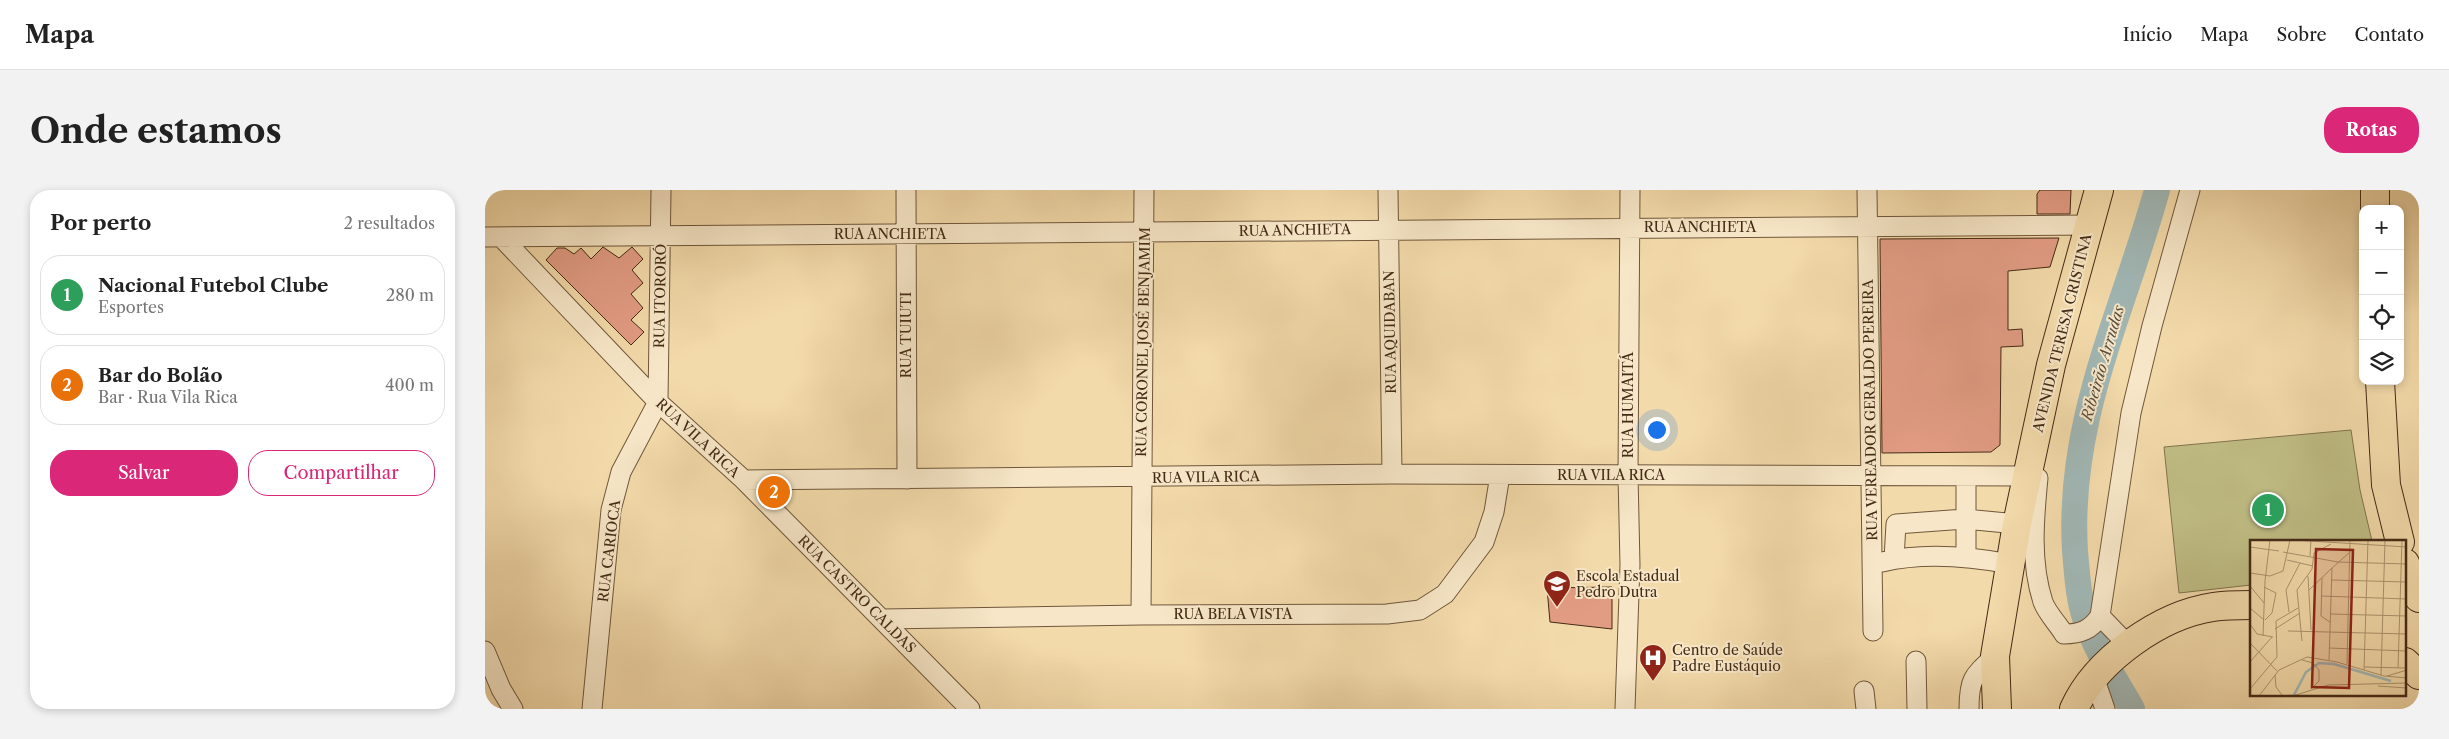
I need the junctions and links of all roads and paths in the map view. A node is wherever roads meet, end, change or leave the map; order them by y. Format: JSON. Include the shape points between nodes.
{"nodes":[{"id":1,"x":661,"y":190,"type":"edge"},
{"id":2,"x":906,"y":190,"type":"edge"},
{"id":3,"x":1144,"y":190,"type":"edge"},
{"id":4,"x":1388,"y":190,"type":"edge"},
{"id":5,"x":1630,"y":190,"type":"edge"},
{"id":6,"x":1867,"y":190,"type":"edge"},
{"id":7,"x":2099,"y":190,"type":"edge"},
{"id":8,"x":2190,"y":190,"type":"edge"},
{"id":9,"x":2375,"y":190,"type":"edge"},
{"id":10,"x":2375,"y":205,"type":"edge"},
{"id":11,"x":2089,"y":225,"type":"junction"},
{"id":12,"x":1867,"y":226,"type":"junction"},
{"id":13,"x":1630,"y":228,"type":"junction"},
{"id":14,"x":1388,"y":229,"type":"junction"},
{"id":15,"x":1144,"y":232,"type":"junction"},
{"id":16,"x":906,"y":234,"type":"junction"},
{"id":17,"x":661,"y":236,"type":"junction"},
{"id":18,"x":493,"y":237,"type":"edge"},
{"id":19,"x":2051,"y":365,"type":"junction"},
{"id":20,"x":2380,"y":385,"type":"edge"},
{"id":21,"x":658,"y":402,"type":"junction"},
{"id":22,"x":1392,"y":474,"type":"junction"},
{"id":23,"x":1500,"y":475,"type":"junction"},
{"id":24,"x":1628,"y":475,"type":"junction"},
{"id":25,"x":1869,"y":476,"type":"junction"},
{"id":26,"x":1966,"y":476,"type":"junction"},
{"id":27,"x":2028,"y":476,"type":"junction"},
{"id":28,"x":1141,"y":478,"type":"junction"},
{"id":29,"x":907,"y":479,"type":"junction"},
{"id":30,"x":744,"y":480,"type":"junction"},
{"id":31,"x":1965,"y":519,"type":"junction"},
{"id":32,"x":2017,"y":524,"type":"junction"},
{"id":33,"x":2399,"y":540,"type":"edge"},
{"id":34,"x":1966,"y":556,"type":"junction"},
{"id":35,"x":1895,"y":559,"type":"junction"},
{"id":36,"x":1873,"y":564,"type":"junction"},
{"id":37,"x":2010,"y":564,"type":"junction"},
{"id":38,"x":2407,"y":568,"type":"edge"},
{"id":39,"x":2419,"y":598,"type":"edge"},
{"id":40,"x":2250,"y":605,"type":"edge"},
{"id":41,"x":1141,"y":615,"type":"junction"},
{"id":42,"x":2100,"y":617,"type":"junction"},
{"id":43,"x":883,"y":619,"type":"junction"},
{"id":44,"x":1873,"y":631,"type":"dead end"},
{"id":45,"x":2127,"y":644,"type":"junction"},
{"id":46,"x":485,"y":651,"type":"edge"},
{"id":47,"x":1995,"y":656,"type":"junction"},
{"id":48,"x":1916,"y":661,"type":"dead end"},
{"id":49,"x":2407,"y":664,"type":"edge"},
{"id":50,"x":2419,"y":675,"type":"edge"},
{"id":51,"x":2094,"y":677,"type":"junction"},
{"id":52,"x":513,"y":709,"type":"edge"},
{"id":53,"x":592,"y":709,"type":"edge"},
{"id":54,"x":970,"y":709,"type":"edge"},
{"id":55,"x":1625,"y":709,"type":"edge"},
{"id":56,"x":1917,"y":709,"type":"edge"},
{"id":57,"x":1969,"y":709,"type":"edge"},
{"id":58,"x":1997,"y":709,"type":"edge"},
{"id":59,"x":2074,"y":709,"type":"edge"},
{"id":60,"x":2105,"y":709,"type":"edge"}],
"edges":[{"from":1,"to":17,"type":"street","name":"RUA ITORORÓ"},
{"from":2,"to":16,"type":"street","name":"RUA TUIUTI"},
{"from":3,"to":15,"type":"street","name":"RUA CORONEL JOSÉ BENJAMIM"},
{"from":4,"to":14,"type":"street","name":"RUA AQUIDABAN"},
{"from":5,"to":13,"type":"street","name":"RUA HUMAITÁ"},
{"from":6,"to":12,"type":"street","name":"RUA VEREADOR GERALDO PEREIRA"},
{"from":7,"to":11,"type":"highway","name":"AVENIDA TERESA CRISTINA"},
{"from":8,"to":42,"type":"street","via":[[2131,413]]},
{"from":9,"to":10,"type":"highway"},
{"from":11,"to":12,"type":"street","name":"RUA ANCHIETA"},
{"from":11,"to":19,"type":"highway","name":"AVENIDA TERESA CRISTINA"},
{"from":12,"to":13,"type":"street","name":"RUA ANCHIETA"},
{"from":12,"to":25,"type":"street","name":"RUA VEREADOR GERALDO PEREIRA"},
{"from":13,"to":14,"type":"street","name":"RUA ANCHIETA"},
{"from":13,"to":24,"type":"street","name":"RUA HUMAITÁ"},
{"from":14,"to":15,"type":"street","name":"RUA ANCHIETA"},
{"from":14,"to":22,"type":"street","name":"RUA AQUIDABAN"},
{"from":15,"to":16,"type":"street","name":"RUA ANCHIETA"},
{"from":15,"to":28,"type":"street","name":"RUA CORONEL JOSÉ BENJAMIM"},
{"from":16,"to":17,"type":"street","name":"RUA ANCHIETA"},
{"from":16,"to":29,"type":"street","name":"RUA TUIUTI"},
{"from":17,"to":18,"type":"street","name":"RUA ANCHIETA"},
{"from":17,"to":21,"type":"street","name":"RUA ITORORÓ"},
{"from":18,"to":21,"type":"street","name":"RUA VILA RICA"},
{"from":19,"to":27,"type":"highway","name":"AVENIDA TERESA CRISTINA"},
{"from":19,"to":42,"type":"street","via":[[2033,525],[2037,576],[2043,604],[2064,634],[2079,634]]},
{"from":20,"to":33,"type":"highway","via":[[2386,484]]},
{"from":21,"to":30,"type":"street","name":"RUA VILA RICA"},
{"from":21,"to":53,"type":"street","name":"RUA CARIOCA","via":[[621,472],[611,510]]},
{"from":22,"to":23,"type":"street","name":"RUA VILA RICA"},
{"from":22,"to":28,"type":"street","name":"RUA VILA RICA"},
{"from":23,"to":24,"type":"street","name":"RUA VILA RICA"},
{"from":23,"to":41,"type":"street","name":"RUA BELA VISTA","via":[[1494,512],[1484,542],[1445,594],[1420,610],[1387,614]]},
{"from":24,"to":25,"type":"street","name":"RUA VILA RICA"},
{"from":24,"to":55,"type":"street","name":"RUA HUMAITÁ","via":[[1630,565]]},
{"from":25,"to":26,"type":"street","name":"RUA VILA RICA"},
{"from":25,"to":36,"type":"street","name":"RUA VEREADOR GERALDO PEREIRA"},
{"from":26,"to":27,"type":"street","name":"RUA VILA RICA"},
{"from":26,"to":31,"type":"street"},
{"from":27,"to":32,"type":"highway","name":"AVENIDA TERESA CRISTINA"},
{"from":28,"to":29,"type":"street","name":"RUA VILA RICA"},
{"from":28,"to":41,"type":"street","name":"RUA CORONEL JOSÉ BENJAMIM"},
{"from":29,"to":30,"type":"street","name":"RUA VILA RICA"},
{"from":30,"to":43,"type":"street","name":"RUA CASTRO CALDAS"},
{"from":31,"to":32,"type":"street"},
{"from":31,"to":34,"type":"street"},
{"from":31,"to":35,"type":"street","via":[[1896,524]]},
{"from":32,"to":37,"type":"highway","name":"AVENIDA TERESA CRISTINA"},
{"from":34,"to":35,"type":"street"},
{"from":34,"to":37,"type":"street"},
{"from":35,"to":36,"type":"street"},
{"from":36,"to":44,"type":"street","name":"RUA VEREADOR GERALDO PEREIRA"},
{"from":37,"to":47,"type":"highway","name":"AVENIDA TERESA CRISTINA"},
{"from":38,"to":39,"type":"highway"},
{"from":40,"to":45,"type":"highway","via":[[2212,607],[2183,616]]},
{"from":41,"to":43,"type":"street","name":"RUA BELA VISTA"},
{"from":42,"to":45,"type":"street"},
{"from":43,"to":54,"type":"street","name":"RUA CASTRO CALDAS"},
{"from":45,"to":51,"type":"highway"},
{"from":46,"to":52,"type":"street"},
{"from":47,"to":57,"type":"street","via":[[1969,686]]},
{"from":47,"to":58,"type":"highway","name":"AVENIDA TERESA CRISTINA"},
{"from":48,"to":56,"type":"street"},
{"from":49,"to":50,"type":"highway"},
{"from":51,"to":59,"type":"highway"},
{"from":51,"to":60,"type":"street"}]}
